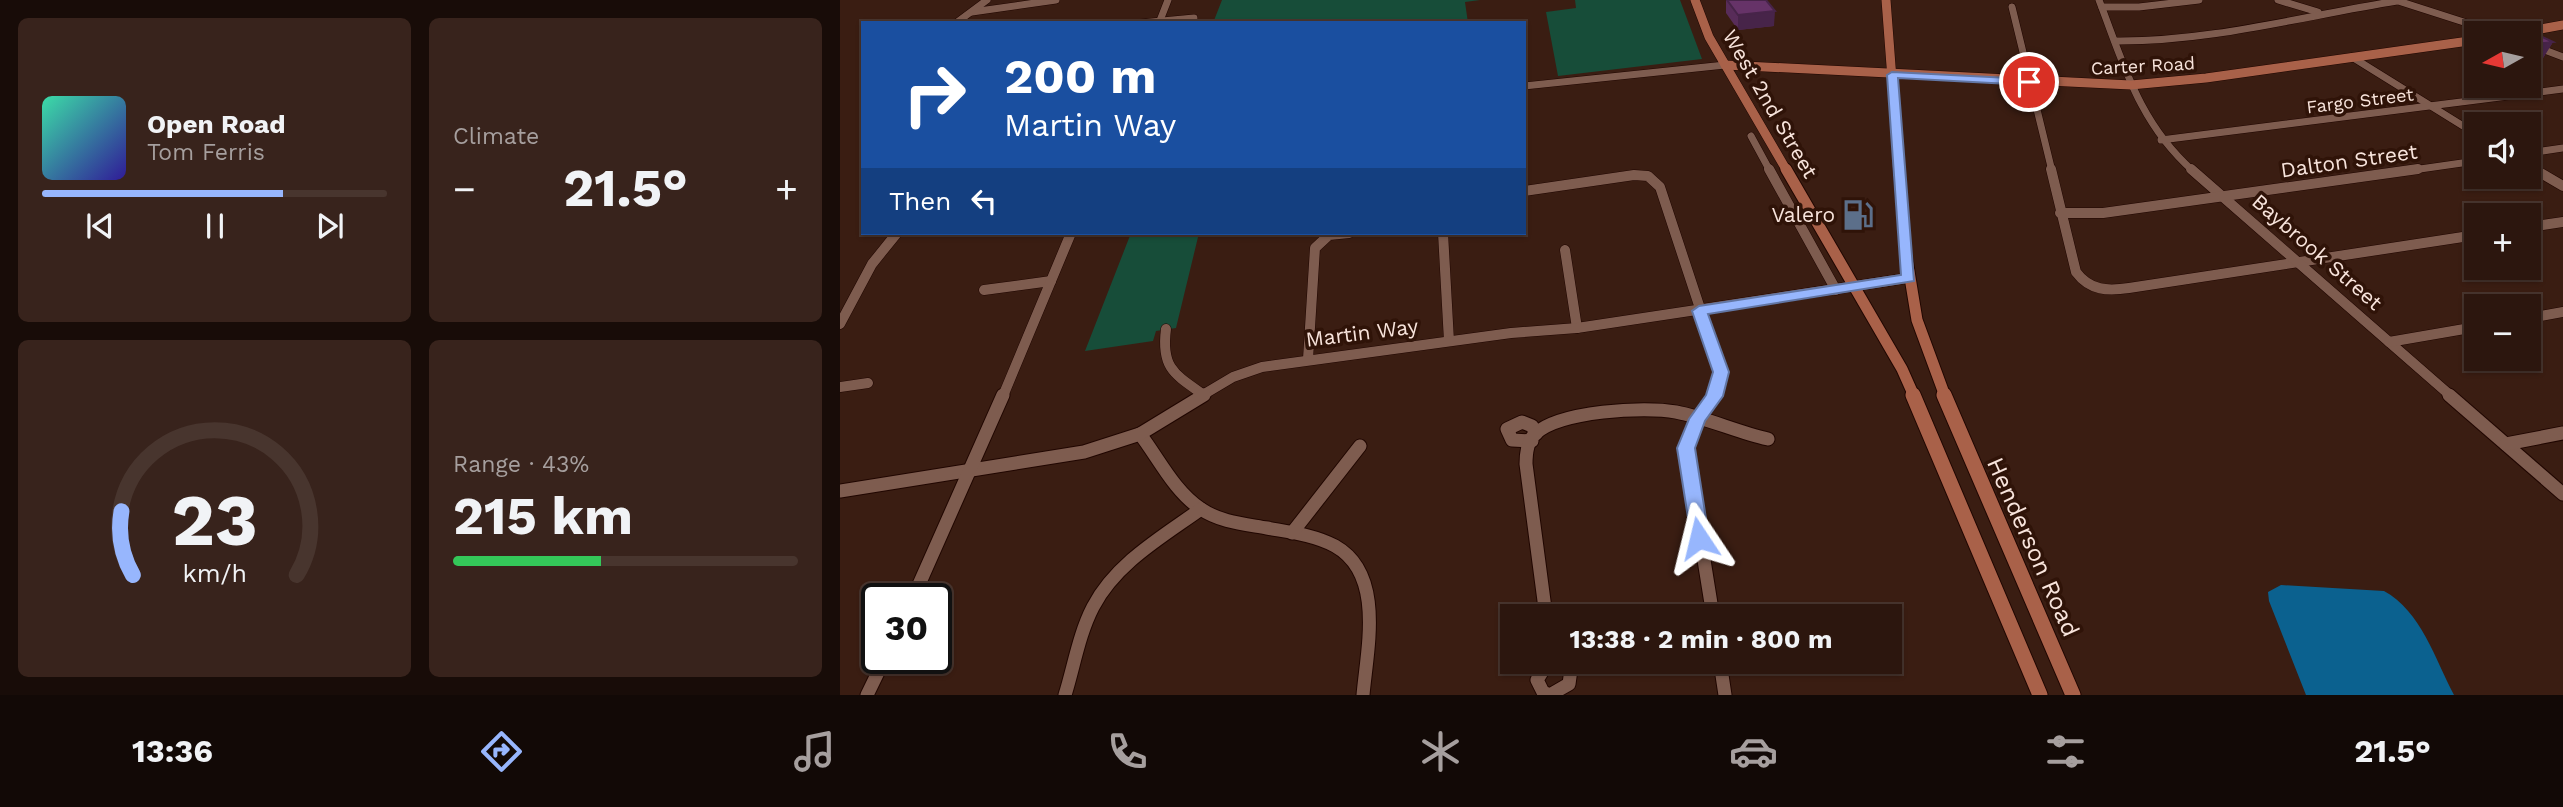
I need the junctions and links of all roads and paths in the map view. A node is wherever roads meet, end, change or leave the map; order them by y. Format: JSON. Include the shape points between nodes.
{"nodes":[{"id":1,"x":987,"y":0,"type":"edge"},
{"id":2,"x":1056,"y":0,"type":"edge"},
{"id":3,"x":1168,"y":0,"type":"edge"},
{"id":4,"x":1695,"y":0,"type":"edge"},
{"id":5,"x":1886,"y":0,"type":"edge"},
{"id":6,"x":2199,"y":0,"type":"edge"},
{"id":7,"x":2278,"y":0,"type":"edge"},
{"id":8,"x":2396,"y":0,"type":"edge"},
{"id":9,"x":2418,"y":0,"type":"edge"},
{"id":10,"x":2101,"y":4,"type":"edge"},
{"id":11,"x":2407,"y":4,"type":"junction"},
{"id":12,"x":2012,"y":7,"type":"dead end"},
{"id":13,"x":972,"y":12,"type":"junction"},
{"id":14,"x":2318,"y":12,"type":"junction"},
{"id":15,"x":1194,"y":18,"type":"dead end"},
{"id":16,"x":959,"y":21,"type":"edge"},
{"id":17,"x":1159,"y":21,"type":"edge"},
{"id":18,"x":1168,"y":21,"type":"edge"},
{"id":19,"x":2464,"y":22,"type":"edge"},
{"id":20,"x":2563,"y":25,"type":"edge"},
{"id":21,"x":2541,"y":29,"type":"edge"},
{"id":22,"x":2115,"y":41,"type":"junction"},
{"id":23,"x":2464,"y":42,"type":"edge"},
{"id":24,"x":2541,"y":49,"type":"edge"},
{"id":25,"x":2352,"y":57,"type":"junction"},
{"id":26,"x":2563,"y":57,"type":"edge"},
{"id":27,"x":1725,"y":65,"type":"junction"},
{"id":28,"x":1892,"y":75,"type":"junction"},
{"id":29,"x":2029,"y":82,"type":"junction"},
{"id":30,"x":2132,"y":85,"type":"junction"},
{"id":31,"x":1526,"y":86,"type":"edge"},
{"id":32,"x":2563,"y":89,"type":"edge"},
{"id":33,"x":2432,"y":107,"type":"junction"},
{"id":34,"x":2464,"y":127,"type":"edge"},
{"id":35,"x":1751,"y":136,"type":"dead end"},
{"id":36,"x":2161,"y":140,"type":"junction"},
{"id":37,"x":2563,"y":148,"type":"edge"},
{"id":38,"x":1775,"y":151,"type":"junction"},
{"id":39,"x":2541,"y":151,"type":"edge"},
{"id":40,"x":1760,"y":152,"type":"junction"},
{"id":41,"x":2464,"y":163,"type":"edge"},
{"id":42,"x":2541,"y":173,"type":"edge"},
{"id":43,"x":2563,"y":186,"type":"edge"},
{"id":44,"x":1526,"y":191,"type":"edge"},
{"id":45,"x":2224,"y":197,"type":"junction"},
{"id":46,"x":2060,"y":213,"type":"junction"},
{"id":47,"x":2563,"y":222,"type":"edge"},
{"id":48,"x":2541,"y":225,"type":"edge"},
{"id":49,"x":895,"y":235,"type":"edge"},
{"id":50,"x":1070,"y":235,"type":"edge"},
{"id":51,"x":1329,"y":235,"type":"edge"},
{"id":52,"x":1443,"y":235,"type":"edge"},
{"id":53,"x":2464,"y":237,"type":"edge"},
{"id":54,"x":1565,"y":250,"type":"dead end"},
{"id":55,"x":2300,"y":263,"type":"junction"},
{"id":56,"x":1908,"y":278,"type":"junction"},
{"id":57,"x":1051,"y":281,"type":"junction"},
{"id":58,"x":1855,"y":287,"type":"junction"},
{"id":59,"x":984,"y":290,"type":"dead end"},
{"id":60,"x":1836,"y":290,"type":"junction"},
{"id":61,"x":1699,"y":311,"type":"junction"},
{"id":62,"x":2563,"y":312,"type":"edge"},
{"id":63,"x":2541,"y":316,"type":"edge"},
{"id":64,"x":840,"y":324,"type":"edge"},
{"id":65,"x":1577,"y":328,"type":"junction"},
{"id":66,"x":1166,"y":329,"type":"dead end"},
{"id":67,"x":2464,"y":329,"type":"edge"},
{"id":68,"x":1449,"y":341,"type":"junction"},
{"id":69,"x":2389,"y":342,"type":"junction"},
{"id":70,"x":1308,"y":359,"type":"junction"},
{"id":71,"x":868,"y":383,"type":"dead end"},
{"id":72,"x":840,"y":387,"type":"edge"},
{"id":73,"x":1204,"y":395,"type":"junction"},
{"id":74,"x":1697,"y":419,"type":"junction"},
{"id":75,"x":2563,"y":433,"type":"edge"},
{"id":76,"x":1140,"y":435,"type":"junction"},
{"id":77,"x":1768,"y":439,"type":"dead end"},
{"id":78,"x":2506,"y":444,"type":"junction"},
{"id":79,"x":1360,"y":446,"type":"dead end"},
{"id":80,"x":972,"y":470,"type":"junction"},
{"id":81,"x":840,"y":491,"type":"edge"},
{"id":82,"x":2563,"y":494,"type":"edge"},
{"id":83,"x":1201,"y":509,"type":"junction"},
{"id":84,"x":1292,"y":533,"type":"junction"},
{"id":85,"x":920,"y":583,"type":"edge"},
{"id":86,"x":1544,"y":604,"type":"edge"},
{"id":87,"x":1711,"y":604,"type":"edge"},
{"id":88,"x":877,"y":674,"type":"edge"},
{"id":89,"x":1541,"y":674,"type":"edge"},
{"id":90,"x":1571,"y":674,"type":"edge"},
{"id":91,"x":1722,"y":674,"type":"edge"},
{"id":92,"x":867,"y":695,"type":"edge"},
{"id":93,"x":1065,"y":695,"type":"edge"},
{"id":94,"x":1363,"y":695,"type":"edge"},
{"id":95,"x":1725,"y":695,"type":"edge"},
{"id":96,"x":2040,"y":695,"type":"edge"},
{"id":97,"x":2073,"y":695,"type":"edge"}],
"edges":[{"from":1,"to":13,"type":"street"},
{"from":2,"to":13,"type":"street"},
{"from":3,"to":17,"type":"street"},
{"from":4,"to":27,"type":"main road","name":"West 2nd Street","via":[[1703,26]]},
{"from":5,"to":28,"type":"main road","name":"Henderson Road"},
{"from":6,"to":10,"type":"street","via":[[2139,7]]},
{"from":7,"to":14,"type":"street"},
{"from":8,"to":11,"type":"street"},
{"from":8,"to":14,"type":"street"},
{"from":9,"to":11,"type":"street"},
{"from":10,"to":22,"type":"street","name":"Baybrook Street"},
{"from":11,"to":19,"type":"street"},
{"from":12,"to":29,"type":"street"},
{"from":13,"to":16,"type":"street"},
{"from":14,"to":22,"type":"street","via":[[2270,26],[2149,42]]},
{"from":15,"to":18,"type":"street"},
{"from":20,"to":21,"type":"main road"},
{"from":22,"to":30,"type":"street","name":"Baybrook Street"},
{"from":23,"to":25,"type":"main road","name":"Carter Road"},
{"from":24,"to":26,"type":"street"},
{"from":25,"to":30,"type":"main road","name":"Carter Road"},
{"from":25,"to":33,"type":"street"},
{"from":27,"to":28,"type":"main road","name":"Carter Road"},
{"from":27,"to":31,"type":"street"},
{"from":27,"to":38,"type":"main road","name":"West 2nd Street"},
{"from":28,"to":29,"type":"main road","name":"Carter Road"},
{"from":28,"to":56,"type":"main road","name":"Henderson Road"},
{"from":29,"to":30,"type":"main road","name":"Carter Road"},
{"from":29,"to":46,"type":"street"},
{"from":30,"to":36,"type":"street","name":"Baybrook Street"},
{"from":32,"to":33,"type":"street","name":"Fargo Street"},
{"from":33,"to":34,"type":"street"},
{"from":33,"to":36,"type":"street","name":"Fargo Street"},
{"from":35,"to":40,"type":"street","name":"West 2nd Street"},
{"from":36,"to":45,"type":"street","name":"Baybrook Street"},
{"from":37,"to":39,"type":"street"},
{"from":38,"to":40,"type":"street"},
{"from":38,"to":58,"type":"main road","name":"West 2nd Street"},
{"from":40,"to":60,"type":"street","name":"West 2nd Street"},
{"from":41,"to":45,"type":"street","name":"Dalton Street"},
{"from":42,"to":43,"type":"street"},
{"from":44,"to":61,"type":"street","via":[[1642,175],[1653,178],[1660,187]]},
{"from":45,"to":46,"type":"street","name":"Dalton Street","via":[[2103,213]]},
{"from":45,"to":55,"type":"street","name":"Baybrook Street"},
{"from":46,"to":55,"type":"street","via":[[2076,272],[2084,284],[2099,290]]},
{"from":47,"to":48,"type":"street"},
{"from":49,"to":64,"type":"street","via":[[874,258]]},
{"from":50,"to":57,"type":"street"},
{"from":51,"to":70,"type":"street","via":[[1317,244],[1313,258]]},
{"from":52,"to":68,"type":"street"},
{"from":53,"to":55,"type":"street"},
{"from":54,"to":65,"type":"street"},
{"from":55,"to":69,"type":"street","name":"Baybrook Street"},
{"from":56,"to":58,"type":"street","name":"Martin Way"},
{"from":56,"to":97,"type":"main road","name":"Henderson Road","via":[[1927,354]]},
{"from":57,"to":59,"type":"street"},
{"from":57,"to":80,"type":"street"},
{"from":58,"to":60,"type":"street","name":"Martin Way"},
{"from":58,"to":96,"type":"main road","name":"West 2nd Street","via":[[1902,369]]},
{"from":60,"to":61,"type":"street","name":"Martin Way"},
{"from":61,"to":65,"type":"street","name":"Martin Way"},
{"from":61,"to":74,"type":"street","via":[[1721,372],[1714,396]]},
{"from":62,"to":63,"type":"street"},
{"from":65,"to":68,"type":"street","name":"Martin Way"},
{"from":66,"to":73,"type":"street","via":[[1162,352],[1166,363]]},
{"from":67,"to":69,"type":"street"},
{"from":68,"to":70,"type":"street","name":"Martin Way"},
{"from":69,"to":78,"type":"street","name":"Baybrook Street"},
{"from":70,"to":73,"type":"street","name":"Martin Way","via":[[1248,371]]},
{"from":71,"to":72,"type":"street"},
{"from":73,"to":76,"type":"street","name":"Martin Way"},
{"from":74,"to":77,"type":"street"},
{"from":74,"to":86,"type":"street","via":[[1665,410],[1637,410],[1567,420],[1534,437],[1526,464]]},
{"from":74,"to":87,"type":"street","via":[[1688,438],[1686,459]]},
{"from":75,"to":78,"type":"street"},
{"from":76,"to":80,"type":"street","name":"Martin Way","via":[[1084,452]]},
{"from":76,"to":83,"type":"street"},
{"from":78,"to":82,"type":"street","name":"Baybrook Street"},
{"from":79,"to":84,"type":"street"},
{"from":80,"to":81,"type":"street","name":"Martin Way"},
{"from":80,"to":85,"type":"street"},
{"from":83,"to":84,"type":"street"},
{"from":83,"to":93,"type":"street","via":[[1106,587],[1086,623]]},
{"from":84,"to":94,"type":"street","via":[[1336,546],[1363,575],[1368,602]]},
{"from":88,"to":92,"type":"street"},
{"from":89,"to":90,"type":"street","via":[[1537,680],[1550,695],[1570,684]]},
{"from":91,"to":95,"type":"street"}]}
